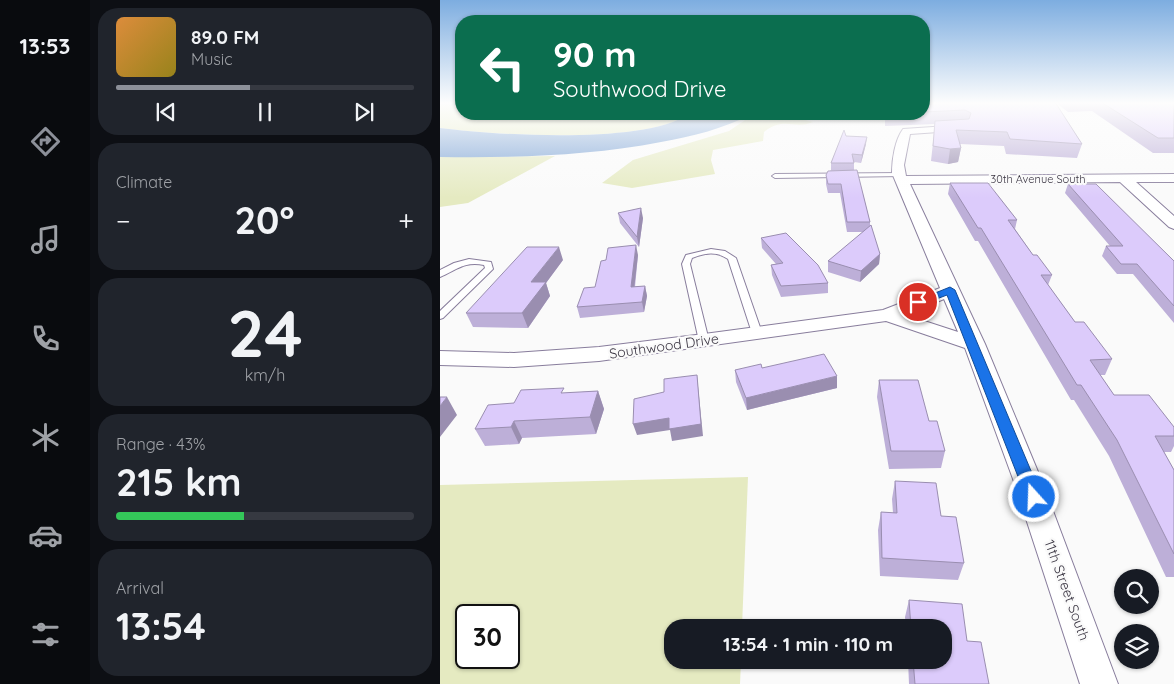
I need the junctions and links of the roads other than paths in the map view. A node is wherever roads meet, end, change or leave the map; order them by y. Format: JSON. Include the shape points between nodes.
{"nodes":[{"id":1,"x":905,"y":134,"type":"edge"},
{"id":2,"x":775,"y":176,"type":"dead end"},
{"id":3,"x":901,"y":177,"type":"junction"},
{"id":4,"x":1124,"y":178,"type":"junction"},
{"id":5,"x":1174,"y":178,"type":"edge"},
{"id":6,"x":1174,"y":224,"type":"edge"},
{"id":7,"x":440,"y":274,"type":"edge"},
{"id":8,"x":950,"y":290,"type":"junction"},
{"id":9,"x":887,"y":315,"type":"junction"},
{"id":10,"x":440,"y":316,"type":"edge"},
{"id":11,"x":757,"y":333,"type":"junction"},
{"id":12,"x":704,"y":341,"type":"junction"},
{"id":13,"x":974,"y":344,"type":"junction"},
{"id":14,"x":440,"y":358,"type":"edge"},
{"id":15,"x":1099,"y":684,"type":"edge"}],
"edges":[{"from":1,"to":3,"type":"street","name":"11th Street South","via":[[898,165]]},
{"from":2,"to":3,"type":"lane"},
{"from":3,"to":4,"type":"street","name":"30th Avenue South"},
{"from":3,"to":8,"type":"street","name":"11th Street South"},
{"from":4,"to":5,"type":"street","name":"30th Avenue South"},
{"from":4,"to":6,"type":"street"},
{"from":7,"to":10,"type":"lane","via":[[467,262],[483,262],[489,269]]},
{"from":8,"to":9,"type":"street","name":"Southwood Drive"},
{"from":8,"to":13,"type":"street","name":"11th Street South"},
{"from":9,"to":11,"type":"street","name":"Southwood Drive"},
{"from":9,"to":13,"type":"street","name":"Southwood Drive"},
{"from":11,"to":12,"type":"street","name":"Southwood Drive"},
{"from":11,"to":12,"type":"lane","via":[[732,258],[724,252],[708,251],[689,257],[686,264]]},
{"from":12,"to":14,"type":"street","name":"Southwood Drive","via":[[514,360]]},
{"from":13,"to":15,"type":"street","name":"11th Street South","via":[[1028,480]]}]}
